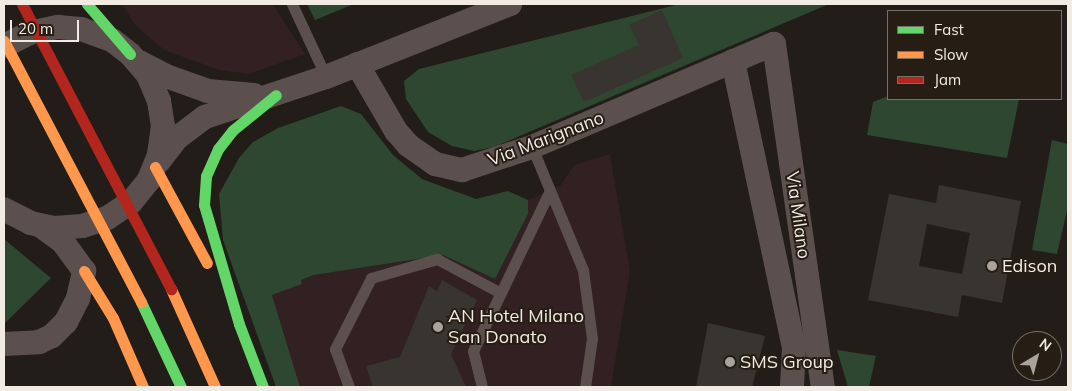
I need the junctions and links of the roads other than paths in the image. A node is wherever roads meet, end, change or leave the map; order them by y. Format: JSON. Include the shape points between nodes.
{"nodes":[{"id":1,"x":22,"y":4,"type":"edge"},
{"id":2,"x":87,"y":4,"type":"edge"},
{"id":3,"x":292,"y":4,"type":"edge"},
{"id":4,"x":510,"y":4,"type":"edge"},
{"id":5,"x":4,"y":41,"type":"edge"},
{"id":6,"x":774,"y":44,"type":"joint"},
{"id":7,"x":4,"y":46,"type":"edge"},
{"id":8,"x":130,"y":54,"type":"junction"},
{"id":9,"x":733,"y":61,"type":"junction"},
{"id":10,"x":357,"y":64,"type":"junction"},
{"id":11,"x":326,"y":77,"type":"junction"},
{"id":12,"x":276,"y":95,"type":"junction"},
{"id":13,"x":532,"y":147,"type":"junction"},
{"id":14,"x":155,"y":168,"type":"junction"},
{"id":15,"x":550,"y":190,"type":"junction"},
{"id":16,"x":4,"y":209,"type":"edge"},
{"id":17,"x":41,"y":226,"type":"junction"},
{"id":18,"x":84,"y":271,"type":"junction"},
{"id":19,"x":501,"y":293,"type":"junction"},
{"id":20,"x":239,"y":324,"type":"junction"},
{"id":21,"x":4,"y":344,"type":"edge"},
{"id":22,"x":143,"y":387,"type":"edge"},
{"id":23,"x":181,"y":387,"type":"edge"},
{"id":24,"x":215,"y":387,"type":"edge"},
{"id":25,"x":264,"y":387,"type":"edge"},
{"id":26,"x":349,"y":387,"type":"edge"},
{"id":27,"x":482,"y":387,"type":"edge"},
{"id":28,"x":585,"y":387,"type":"edge"},
{"id":29,"x":792,"y":387,"type":"edge"},
{"id":30,"x":823,"y":387,"type":"edge"}],
"edges":[{"from":1,"to":24,"type":"highway","bridge":true,"via":[[172,289]]},
{"from":2,"to":8,"type":"highway"},
{"from":3,"to":11,"type":"lane"},
{"from":4,"to":10,"type":"street"},
{"from":5,"to":23,"type":"highway","bridge":true},
{"from":6,"to":9,"type":"street","name":"Via Marignano"},
{"from":6,"to":30,"type":"street","name":"Via Milano"},
{"from":7,"to":8,"type":"street","via":[[37,30],[71,28],[99,34]]},
{"from":8,"to":12,"type":"street","via":[[166,76],[208,90]]},
{"from":8,"to":14,"type":"street","via":[[152,81],[161,109],[162,140]]},
{"from":9,"to":13,"type":"street","name":"Via Marignano"},
{"from":9,"to":29,"type":"street","name":"Via Milano","via":[[794,348]]},
{"from":10,"to":11,"type":"street"},
{"from":10,"to":13,"type":"street","name":"Via Marignano","via":[[396,131],[414,150],[435,164],[462,170]]},
{"from":11,"to":12,"type":"street"},
{"from":12,"to":14,"type":"street","via":[[196,122],[177,138]]},
{"from":12,"to":20,"type":"highway","via":[[233,130],[218,149],[206,176],[206,214]]},
{"from":13,"to":15,"type":"lane"},
{"from":14,"to":17,"type":"street","via":[[136,196],[106,218],[70,228]]},
{"from":14,"to":20,"type":"highway"},
{"from":15,"to":19,"type":"lane"},
{"from":15,"to":28,"type":"lane","via":[[584,270],[592,338]]},
{"from":16,"to":17,"type":"street"},
{"from":17,"to":18,"type":"street","via":[[63,242]]},
{"from":18,"to":21,"type":"street","via":[[70,316],[52,336],[39,342]]},
{"from":18,"to":22,"type":"highway","via":[[113,318]]},
{"from":19,"to":26,"type":"lane","via":[[437,259],[371,278],[335,349]]},
{"from":19,"to":27,"type":"lane","via":[[473,351]]},
{"from":20,"to":25,"type":"highway"}]}
